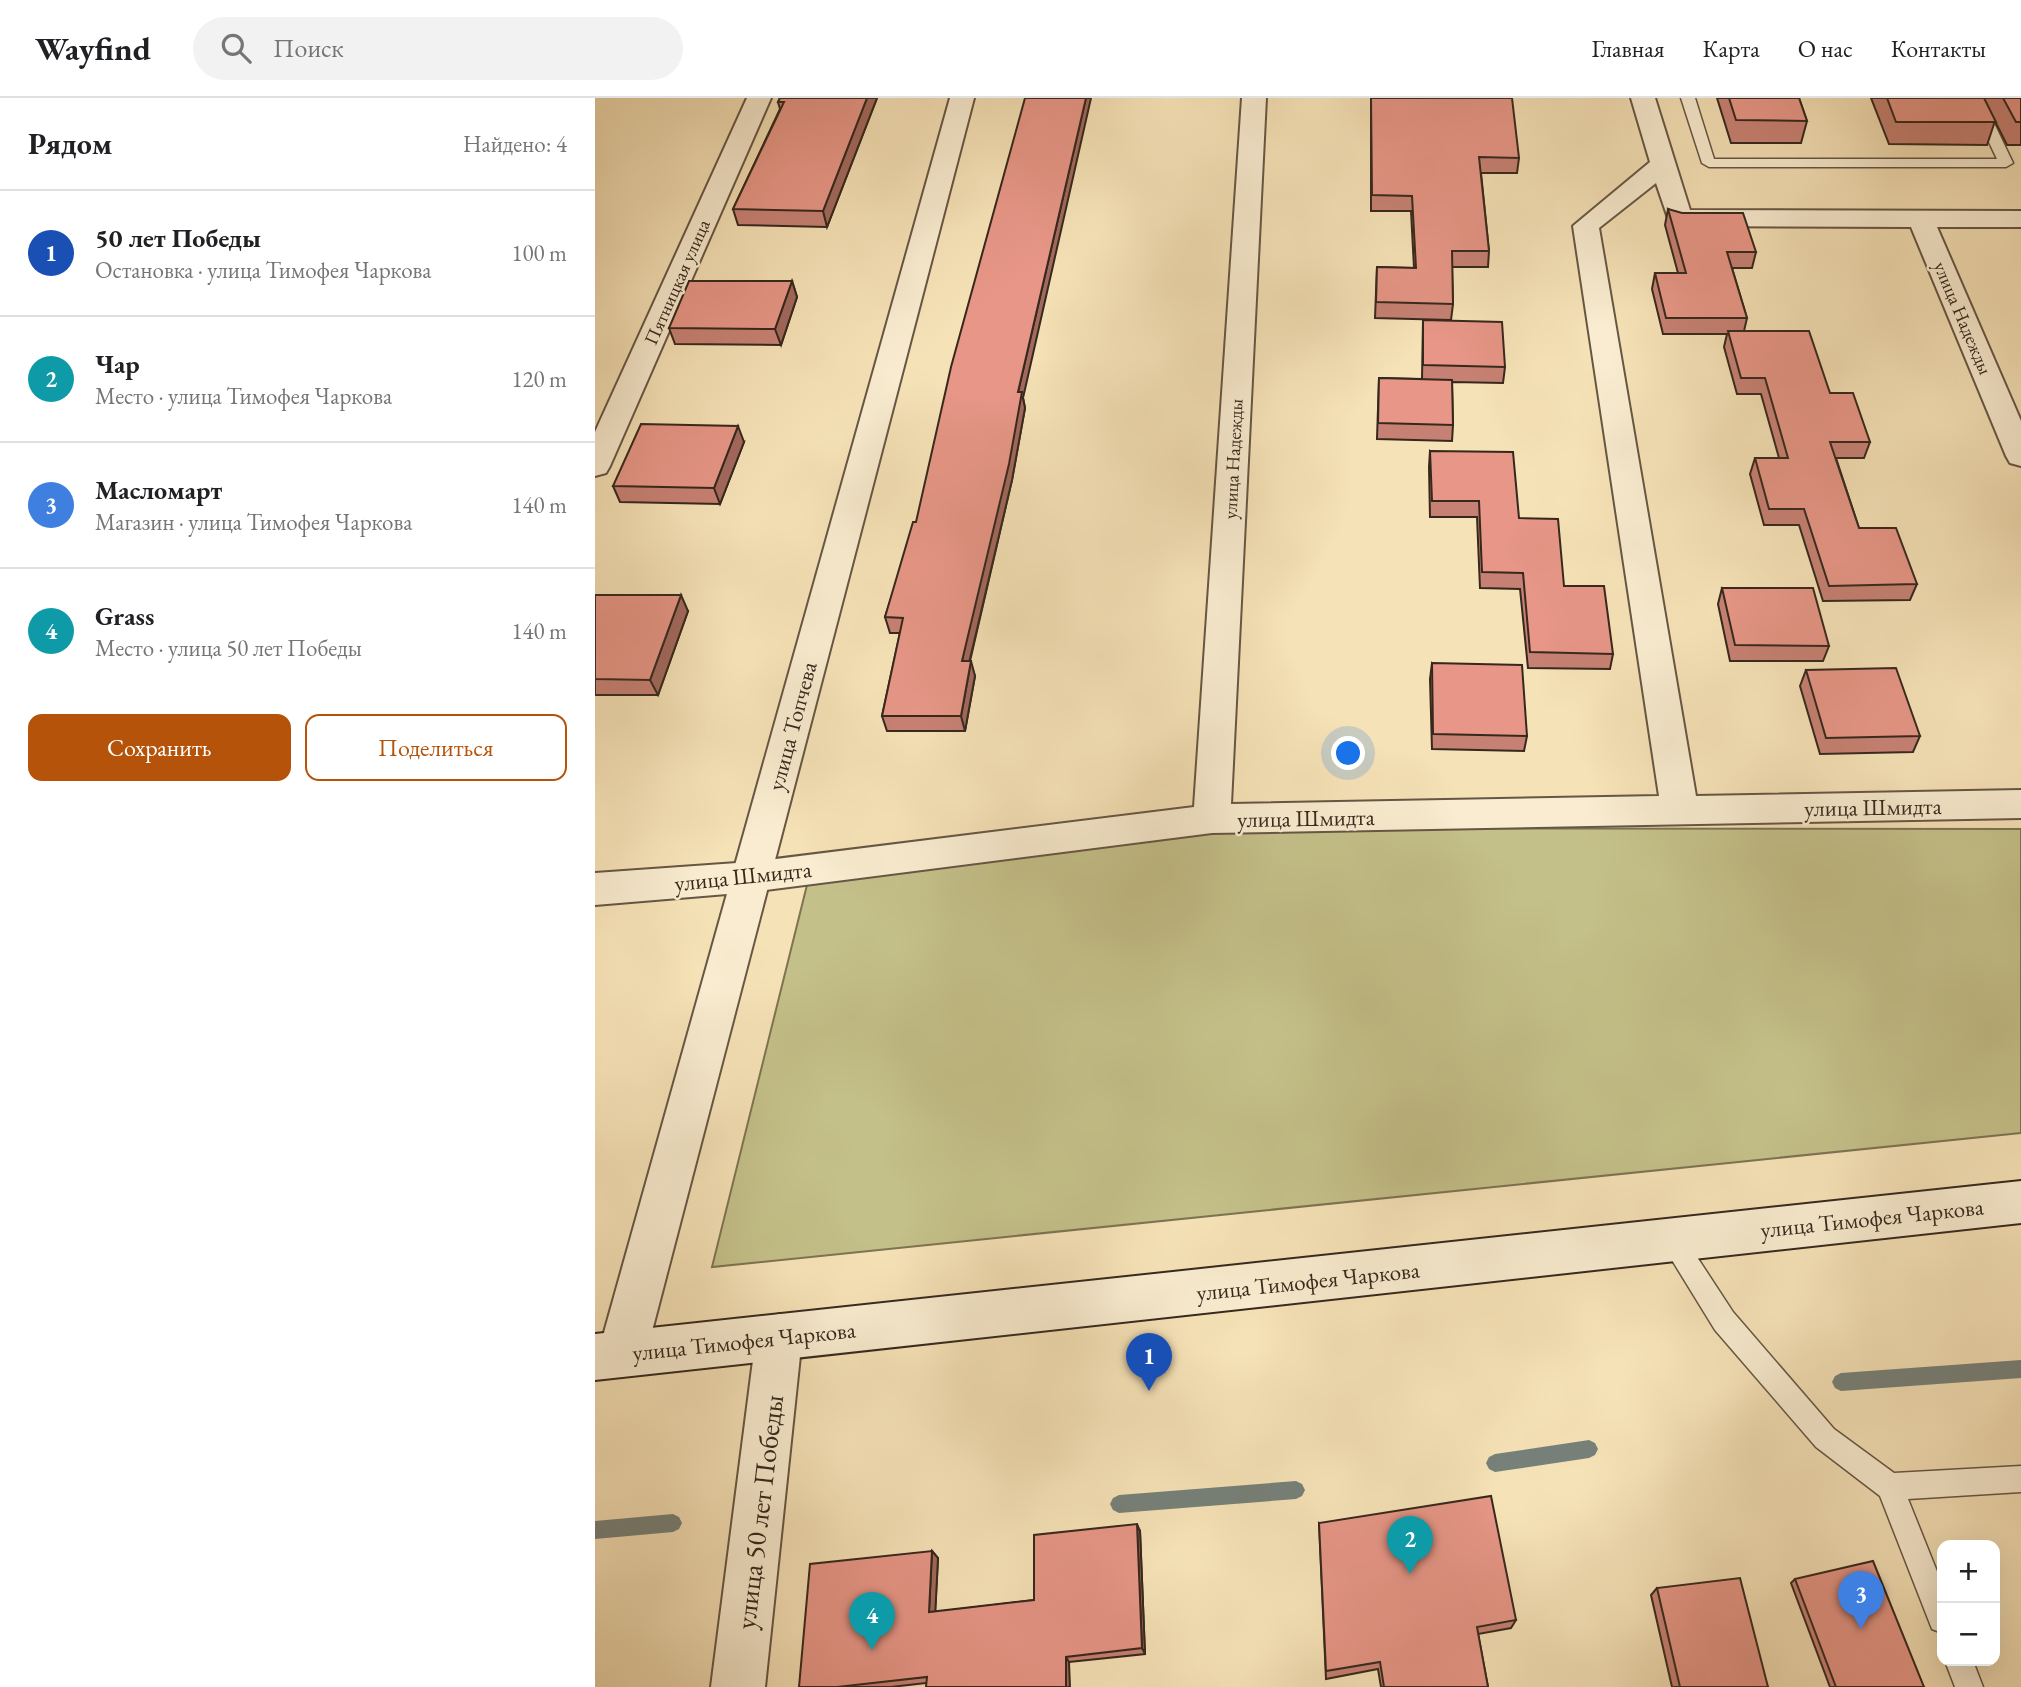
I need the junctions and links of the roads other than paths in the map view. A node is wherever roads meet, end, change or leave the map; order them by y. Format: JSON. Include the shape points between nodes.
{"nodes":[{"id":1,"x":759,"y":98,"type":"edge"},
{"id":2,"x":962,"y":98,"type":"edge"},
{"id":3,"x":1254,"y":98,"type":"edge"},
{"id":4,"x":1643,"y":98,"type":"edge"},
{"id":5,"x":1688,"y":98,"type":"edge"},
{"id":6,"x":1975,"y":98,"type":"edge"},
{"id":7,"x":2006,"y":163,"type":"junction"},
{"id":8,"x":2021,"y":163,"type":"edge"},
{"id":9,"x":1663,"y":164,"type":"junction"},
{"id":10,"x":1921,"y":219,"type":"junction"},
{"id":11,"x":2021,"y":219,"type":"edge"},
{"id":12,"x":2021,"y":456,"type":"edge"},
{"id":13,"x":595,"y":466,"type":"edge"},
{"id":14,"x":2021,"y":804,"type":"edge"},
{"id":15,"x":1680,"y":810,"type":"junction"},
{"id":16,"x":1212,"y":819,"type":"junction"},
{"id":17,"x":751,"y":877,"type":"junction"},
{"id":18,"x":595,"y":889,"type":"edge"},
{"id":19,"x":2021,"y":1202,"type":"edge"},
{"id":20,"x":1671,"y":1239,"type":"junction"},
{"id":21,"x":779,"y":1337,"type":"junction"},
{"id":22,"x":608,"y":1355,"type":"edge"},
{"id":23,"x":2021,"y":1479,"type":"edge"},
{"id":24,"x":1890,"y":1487,"type":"junction"},
{"id":25,"x":1937,"y":1606,"type":"edge"},
{"id":26,"x":1961,"y":1666,"type":"edge"},
{"id":27,"x":738,"y":1687,"type":"edge"},
{"id":28,"x":1969,"y":1687,"type":"edge"}],
"edges":[{"from":1,"to":13,"type":"street","name":"Пятницкая улица"},
{"from":2,"to":17,"type":"street","name":"улица Топчева"},
{"from":3,"to":16,"type":"street","name":"улица Надежды"},
{"from":4,"to":9,"type":"street"},
{"from":5,"to":7,"type":"lane","via":[[1709,163]]},
{"from":6,"to":7,"type":"lane"},
{"from":7,"to":8,"type":"lane"},
{"from":9,"to":10,"type":"street","via":[[1679,218]]},
{"from":9,"to":15,"type":"street","via":[[1586,226]]},
{"from":10,"to":11,"type":"street"},
{"from":10,"to":12,"type":"street","name":"улица Надежды"},
{"from":14,"to":15,"type":"street","name":"улица Шмидта"},
{"from":15,"to":16,"type":"street","name":"улица Шмидта"},
{"from":16,"to":17,"type":"street","name":"улица Шмидта"},
{"from":17,"to":18,"type":"street","name":"улица Шмидта"},
{"from":17,"to":22,"type":"street","name":"улица Топчева"},
{"from":19,"to":20,"type":"street","name":"улица Тимофея Чаркова"},
{"from":20,"to":21,"type":"street","name":"улица Тимофея Чаркова"},
{"from":20,"to":24,"type":"lane","via":[[1724,1321],[1825,1438]]},
{"from":21,"to":22,"type":"street","name":"улица Тимофея Чаркова"},
{"from":21,"to":27,"type":"street","name":"улица 50 лет Победы"},
{"from":23,"to":24,"type":"lane"},
{"from":24,"to":25,"type":"lane"},
{"from":26,"to":28,"type":"lane"}]}
